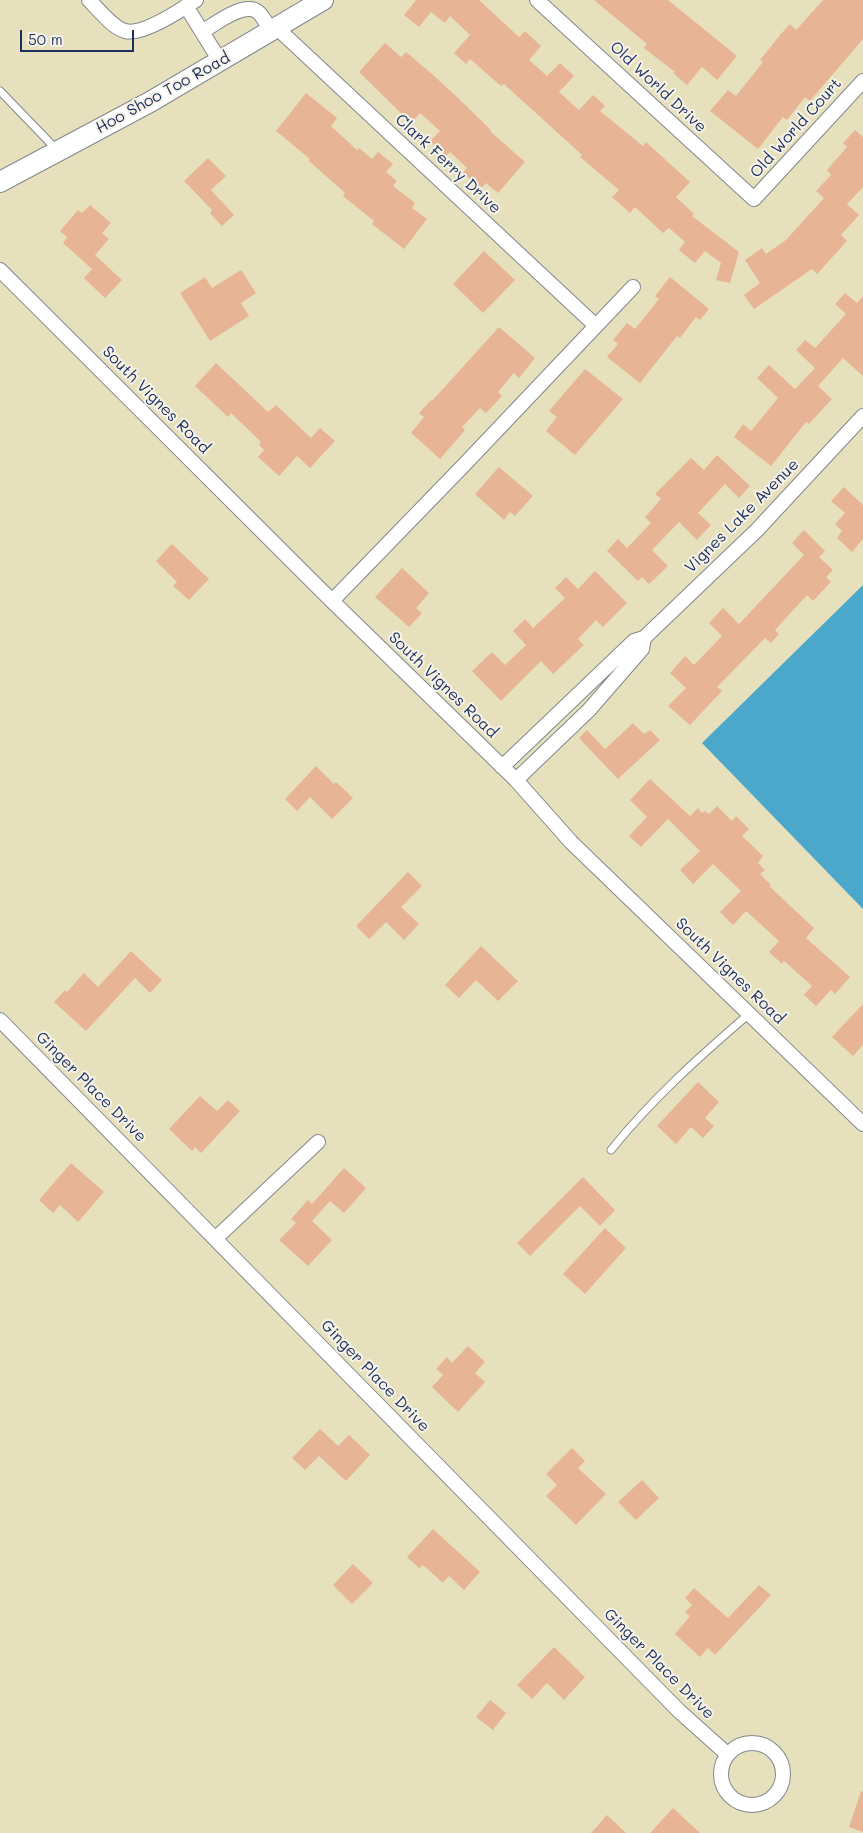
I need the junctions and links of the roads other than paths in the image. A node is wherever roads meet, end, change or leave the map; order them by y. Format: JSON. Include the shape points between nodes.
{"nodes":[{"id":1,"x":89,"y":0,"type":"edge"},
{"id":2,"x":323,"y":0,"type":"edge"},
{"id":3,"x":537,"y":0,"type":"edge"},
{"id":4,"x":191,"y":3,"type":"edge"},
{"id":5,"x":274,"y":30,"type":"junction"},
{"id":6,"x":202,"y":32,"type":"junction"},
{"id":7,"x":220,"y":61,"type":"junction"},
{"id":8,"x":863,"y":80,"type":"edge"},
{"id":9,"x":0,"y":91,"type":"edge"},
{"id":10,"x":58,"y":151,"type":"junction"},
{"id":11,"x":0,"y":182,"type":"edge"},
{"id":12,"x":754,"y":199,"type":"joint"},
{"id":13,"x":0,"y":270,"type":"edge"},
{"id":14,"x":633,"y":287,"type":"dead end"},
{"id":15,"x":596,"y":326,"type":"junction"},
{"id":16,"x":863,"y":416,"type":"edge"},
{"id":17,"x":332,"y":601,"type":"junction"},
{"id":18,"x":644,"y":638,"type":"junction"},
{"id":19,"x":502,"y":766,"type":"junction"},
{"id":20,"x":516,"y":780,"type":"junction"},
{"id":21,"x":749,"y":1014,"type":"junction"},
{"id":22,"x":0,"y":1020,"type":"edge"},
{"id":23,"x":863,"y":1124,"type":"edge"},
{"id":24,"x":318,"y":1142,"type":"dead end"},
{"id":25,"x":612,"y":1150,"type":"dead end"},
{"id":26,"x":216,"y":1238,"type":"junction"},
{"id":27,"x":727,"y":1754,"type":"junction"}],
"edges":[{"from":1,"to":4,"type":"street","via":[[118,28],[133,32]]},
{"from":2,"to":5,"type":"street","name":"Hoo Shoo Too Road"},
{"from":3,"to":12,"type":"street","name":"Old World Drive"},
{"from":4,"to":6,"type":"street"},
{"from":5,"to":6,"type":"street","name":"Clark Ferry Drive","via":[[260,13],[250,9],[238,11]]},
{"from":5,"to":7,"type":"street","name":"Hoo Shoo Too Road"},
{"from":5,"to":15,"type":"street","name":"Clark Ferry Drive"},
{"from":6,"to":7,"type":"street"},
{"from":7,"to":10,"type":"street","name":"Hoo Shoo Too Road"},
{"from":8,"to":12,"type":"street","name":"Old World Court"},
{"from":9,"to":10,"type":"lane"},
{"from":10,"to":11,"type":"street","name":"Hoo Shoo Too Road"},
{"from":13,"to":17,"type":"street","name":"South Vignes Road"},
{"from":14,"to":15,"type":"street"},
{"from":15,"to":17,"type":"street"},
{"from":16,"to":18,"type":"street","name":"Vignes Lake Avenue","via":[[757,530]]},
{"from":17,"to":19,"type":"street","name":"South Vignes Road"},
{"from":18,"to":19,"type":"street","name":"Vignes Lake Avenue","via":[[634,641]]},
{"from":18,"to":20,"type":"street","name":"Vignes Lake Avenue","via":[[642,649],[589,710]]},
{"from":19,"to":20,"type":"street","name":"South Vignes Road"},
{"from":20,"to":21,"type":"street","name":"South Vignes Road","via":[[572,842]]},
{"from":21,"to":23,"type":"street","name":"South Vignes Road"},
{"from":21,"to":25,"type":"lane","via":[[670,1085]]},
{"from":22,"to":26,"type":"street","name":"Ginger Place Drive"},
{"from":24,"to":26,"type":"street"},
{"from":26,"to":27,"type":"street","name":"Ginger Place Drive","via":[[666,1697]]},
{"from":27,"to":27,"type":"street","via":[[722,1763],[721,1784],[733,1800],[752,1806],[765,1802],[778,1791],[783,1771],[774,1752],[766,1746],[745,1743]]}]}
